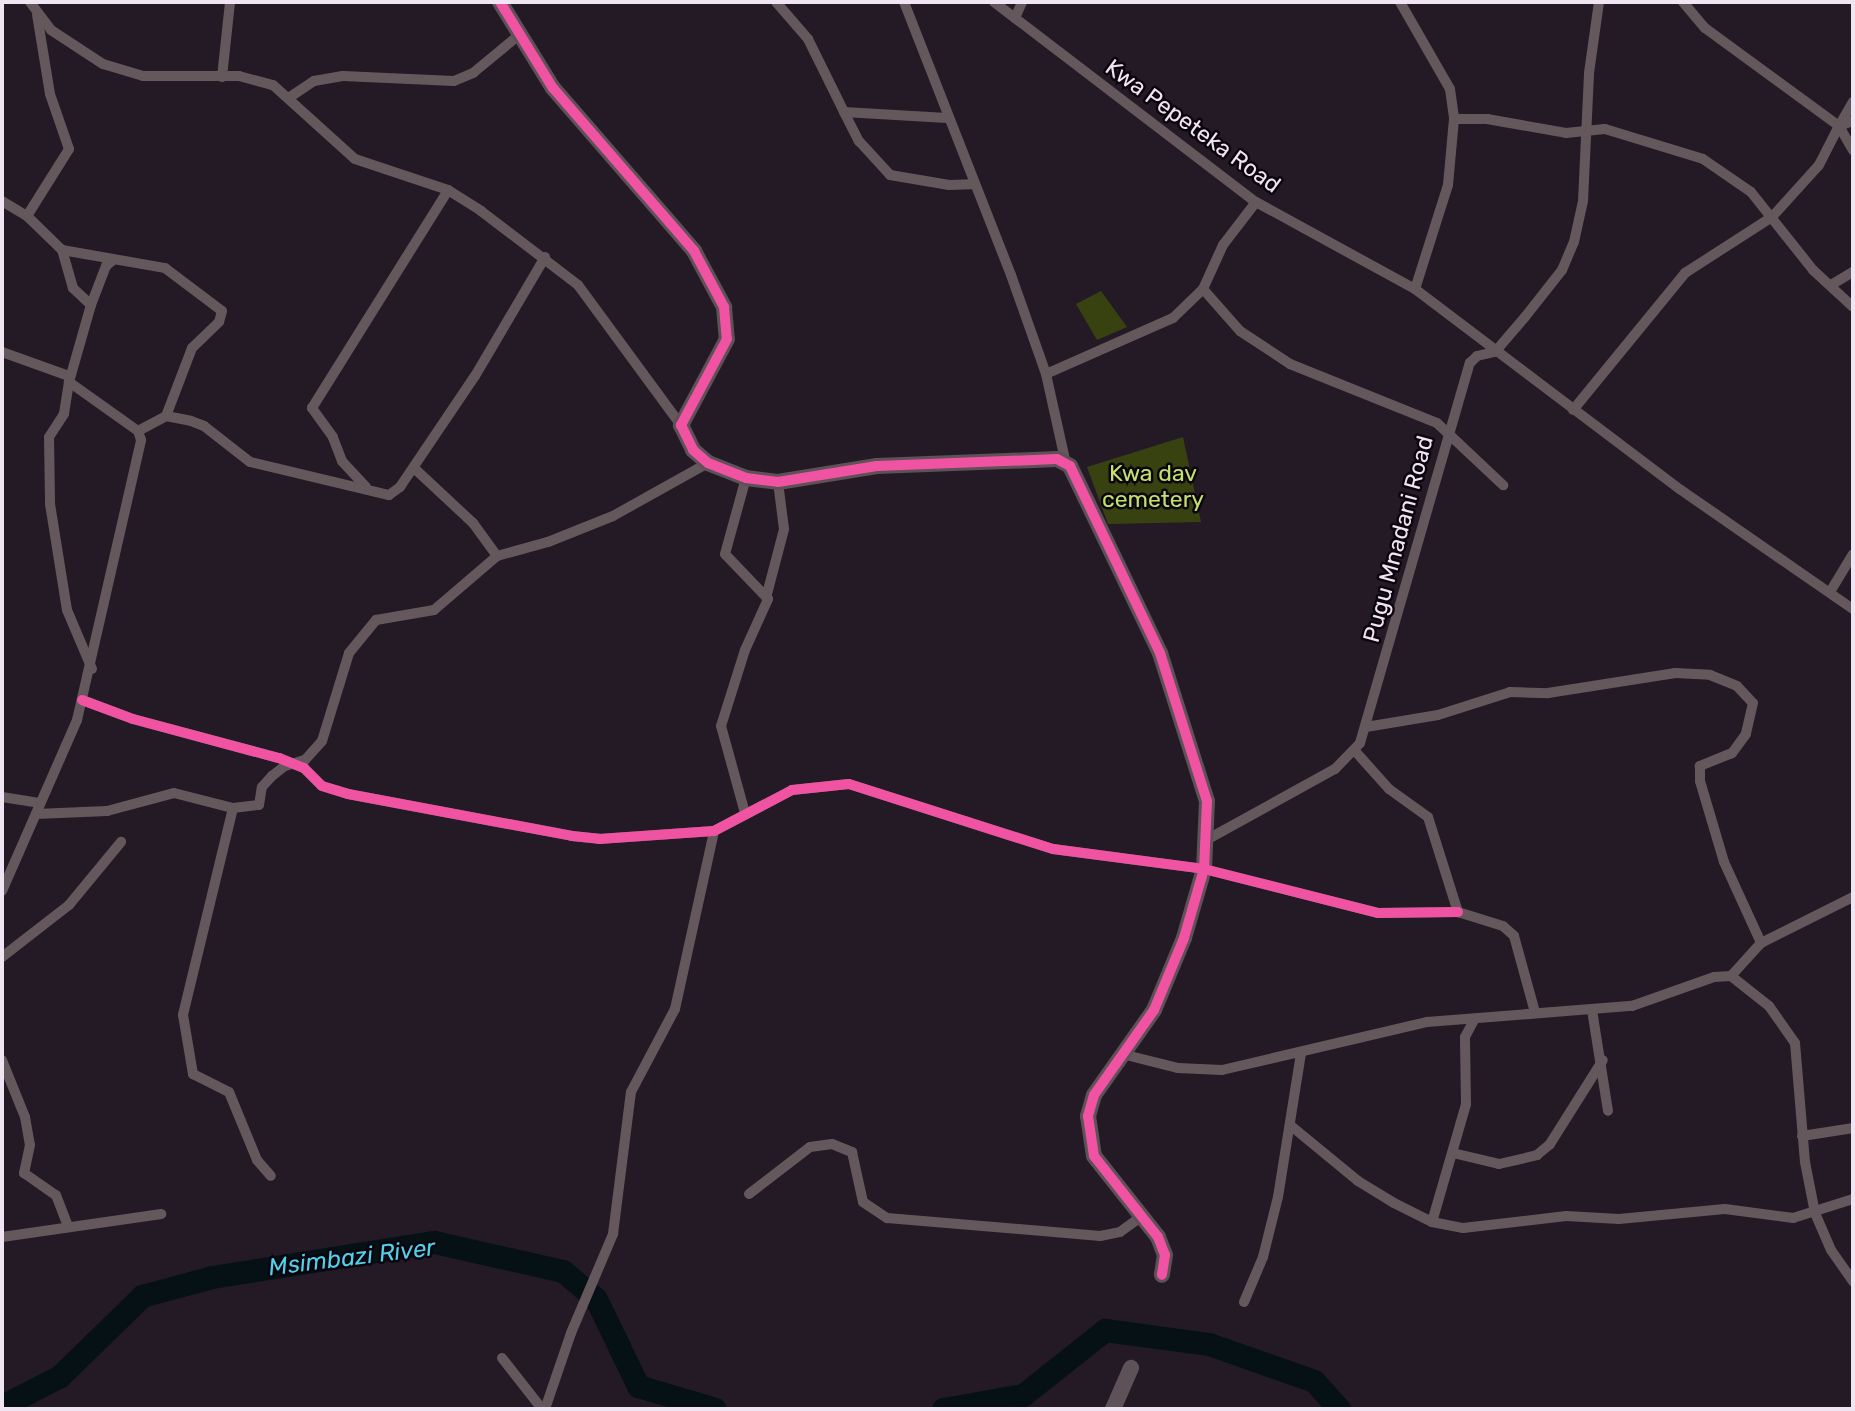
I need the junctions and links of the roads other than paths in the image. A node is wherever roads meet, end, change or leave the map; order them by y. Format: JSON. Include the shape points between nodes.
{"nodes":[{"id":1,"x":30,"y":2,"type":"edge"},
{"id":2,"x":230,"y":2,"type":"edge"},
{"id":3,"x":500,"y":2,"type":"edge"},
{"id":4,"x":776,"y":2,"type":"edge"},
{"id":5,"x":904,"y":2,"type":"edge"},
{"id":6,"x":994,"y":2,"type":"edge"},
{"id":7,"x":1022,"y":2,"type":"edge"},
{"id":8,"x":1400,"y":2,"type":"edge"},
{"id":9,"x":1599,"y":2,"type":"edge"},
{"id":10,"x":1683,"y":2,"type":"edge"},
{"id":11,"x":37,"y":15,"type":"junction"},
{"id":12,"x":1016,"y":18,"type":"junction"},
{"id":13,"x":519,"y":35,"type":"junction"},
{"id":14,"x":222,"y":77,"type":"junction"},
{"id":15,"x":289,"y":97,"type":"junction"},
{"id":16,"x":1853,"y":102,"type":"edge"},
{"id":17,"x":844,"y":112,"type":"junction"},
{"id":18,"x":947,"y":118,"type":"junction"},
{"id":19,"x":1454,"y":119,"type":"junction"},
{"id":20,"x":1853,"y":121,"type":"edge"},
{"id":21,"x":1839,"y":126,"type":"junction"},
{"id":22,"x":1589,"y":130,"type":"junction"},
{"id":23,"x":1853,"y":150,"type":"edge"},
{"id":24,"x":972,"y":184,"type":"junction"},
{"id":25,"x":448,"y":190,"type":"junction"},
{"id":26,"x":2,"y":201,"type":"edge"},
{"id":27,"x":1256,"y":202,"type":"junction"},
{"id":28,"x":27,"y":216,"type":"junction"},
{"id":29,"x":1772,"y":217,"type":"junction"},
{"id":30,"x":62,"y":250,"type":"junction"},
{"id":31,"x":545,"y":257,"type":"junction"},
{"id":32,"x":113,"y":261,"type":"junction"},
{"id":33,"x":1853,"y":272,"type":"edge"},
{"id":34,"x":1831,"y":285,"type":"junction"},
{"id":35,"x":1203,"y":289,"type":"junction"},
{"id":36,"x":1415,"y":289,"type":"junction"},
{"id":37,"x":91,"y":305,"type":"junction"},
{"id":38,"x":1853,"y":307,"type":"edge"},
{"id":39,"x":2,"y":352,"type":"edge"},
{"id":40,"x":1495,"y":352,"type":"junction"},
{"id":41,"x":1046,"y":374,"type":"junction"},
{"id":42,"x":69,"y":379,"type":"junction"},
{"id":43,"x":1573,"y":410,"type":"junction"},
{"id":44,"x":166,"y":416,"type":"junction"},
{"id":45,"x":681,"y":425,"type":"junction"},
{"id":46,"x":138,"y":430,"type":"junction"},
{"id":47,"x":1449,"y":432,"type":"junction"},
{"id":48,"x":1065,"y":460,"type":"junction"},
{"id":49,"x":708,"y":463,"type":"junction"},
{"id":50,"x":414,"y":468,"type":"junction"},
{"id":51,"x":746,"y":478,"type":"junction"},
{"id":52,"x":778,"y":482,"type":"junction"},
{"id":53,"x":1503,"y":485,"type":"dead end"},
{"id":54,"x":366,"y":488,"type":"junction"},
{"id":55,"x":1853,"y":554,"type":"edge"},
{"id":56,"x":496,"y":556,"type":"junction"},
{"id":57,"x":1830,"y":593,"type":"junction"},
{"id":58,"x":768,"y":594,"type":"junction"},
{"id":59,"x":1853,"y":609,"type":"edge"},
{"id":60,"x":92,"y":669,"type":"junction"},
{"id":61,"x":82,"y":700,"type":"junction"},
{"id":62,"x":1366,"y":727,"type":"junction"},
{"id":63,"x":1355,"y":751,"type":"junction"},
{"id":64,"x":294,"y":763,"type":"junction"},
{"id":65,"x":2,"y":797,"type":"edge"},
{"id":66,"x":38,"y":808,"type":"junction"},
{"id":67,"x":233,"y":808,"type":"junction"},
{"id":68,"x":745,"y":813,"type":"junction"},
{"id":69,"x":714,"y":831,"type":"junction"},
{"id":70,"x":1208,"y":839,"type":"junction"},
{"id":71,"x":121,"y":842,"type":"dead end"},
{"id":72,"x":1204,"y":869,"type":"junction"},
{"id":73,"x":2,"y":891,"type":"edge"},
{"id":74,"x":1853,"y":897,"type":"edge"},
{"id":75,"x":1458,"y":912,"type":"junction"},
{"id":76,"x":1761,"y":943,"type":"junction"},
{"id":77,"x":2,"y":957,"type":"edge"},
{"id":78,"x":1731,"y":976,"type":"junction"},
{"id":79,"x":1592,"y":1010,"type":"junction"},
{"id":80,"x":1535,"y":1012,"type":"junction"},
{"id":81,"x":1474,"y":1020,"type":"junction"},
{"id":82,"x":1301,"y":1054,"type":"junction"},
{"id":83,"x":1126,"y":1055,"type":"junction"},
{"id":84,"x":2,"y":1060,"type":"edge"},
{"id":85,"x":1603,"y":1060,"type":"junction"},
{"id":86,"x":1608,"y":1111,"type":"dead end"},
{"id":87,"x":1290,"y":1125,"type":"junction"},
{"id":88,"x":1853,"y":1128,"type":"edge"},
{"id":89,"x":1802,"y":1136,"type":"junction"},
{"id":90,"x":1453,"y":1153,"type":"junction"},
{"id":91,"x":271,"y":1176,"type":"dead end"},
{"id":92,"x":749,"y":1194,"type":"dead end"},
{"id":93,"x":1853,"y":1199,"type":"edge"},
{"id":94,"x":1815,"y":1213,"type":"junction"},
{"id":95,"x":161,"y":1214,"type":"dead end"},
{"id":96,"x":1139,"y":1218,"type":"junction"},
{"id":97,"x":1432,"y":1222,"type":"junction"},
{"id":98,"x":68,"y":1227,"type":"junction"},
{"id":99,"x":2,"y":1237,"type":"edge"},
{"id":100,"x":1162,"y":1275,"type":"dead end"},
{"id":101,"x":1853,"y":1282,"type":"edge"},
{"id":102,"x":1244,"y":1302,"type":"dead end"},
{"id":103,"x":502,"y":1358,"type":"dead end"},
{"id":104,"x":1131,"y":1368,"type":"dead end"},
{"id":105,"x":544,"y":1409,"type":"edge"},
{"id":106,"x":1113,"y":1409,"type":"edge"}],
"edges":[{"from":1,"to":11,"type":"street"},
{"from":2,"to":14,"type":"street"},
{"from":3,"to":13,"type":"street"},
{"from":4,"to":17,"type":"street","via":[[808,39]]},
{"from":5,"to":18,"type":"street"},
{"from":6,"to":12,"type":"street","name":"Kwa Pepeteka Road"},
{"from":7,"to":12,"type":"street"},
{"from":8,"to":19,"type":"street","via":[[1450,89]]},
{"from":9,"to":22,"type":"street","name":"Pugu Mnadani Road","via":[[1589,73]]},
{"from":10,"to":21,"type":"street","via":[[1705,28]]},
{"from":11,"to":14,"type":"street","via":[[103,64],[143,76]]},
{"from":11,"to":28,"type":"street","via":[[50,94],[69,149]]},
{"from":12,"to":27,"type":"street","name":"Kwa Pepeteka Road"},
{"from":13,"to":15,"type":"street","via":[[473,73],[454,81],[343,76],[314,81]]},
{"from":13,"to":45,"type":"street","via":[[553,88],[694,251],[724,307],[727,340]]},
{"from":14,"to":15,"type":"street","via":[[254,78]]},
{"from":15,"to":25,"type":"street","via":[[355,159]]},
{"from":16,"to":21,"type":"street"},
{"from":17,"to":18,"type":"street"},
{"from":17,"to":24,"type":"street","via":[[859,141],[890,175],[949,185]]},
{"from":18,"to":24,"type":"street"},
{"from":19,"to":22,"type":"street","via":[[1487,118],[1561,133]]},
{"from":19,"to":36,"type":"street","via":[[1448,185]]},
{"from":20,"to":21,"type":"street"},
{"from":21,"to":23,"type":"street"},
{"from":21,"to":29,"type":"street","via":[[1819,165]]},
{"from":22,"to":29,"type":"street","via":[[1605,129],[1703,159],[1741,182]]},
{"from":22,"to":40,"type":"street","name":"Pugu Mnadani Road","via":[[1583,201],[1569,256]]},
{"from":24,"to":41,"type":"street","via":[[1005,258]]},
{"from":25,"to":31,"type":"street"},
{"from":25,"to":54,"type":"street","via":[[312,408],[333,437],[342,461]]},
{"from":26,"to":28,"type":"street"},
{"from":27,"to":35,"type":"street","via":[[1223,245]]},
{"from":27,"to":36,"type":"street","name":"Kwa Pepeteka Road"},
{"from":28,"to":30,"type":"street"},
{"from":29,"to":34,"type":"street"},
{"from":29,"to":43,"type":"street","via":[[1685,273]]},
{"from":30,"to":32,"type":"street"},
{"from":30,"to":37,"type":"street","via":[[73,288]]},
{"from":31,"to":45,"type":"street","via":[[593,301],[623,351]]},
{"from":31,"to":50,"type":"street"},
{"from":32,"to":37,"type":"street","via":[[106,266]]},
{"from":32,"to":44,"type":"street","via":[[165,268],[222,311],[219,322],[192,348]]},
{"from":33,"to":34,"type":"street"},
{"from":34,"to":38,"type":"street"},
{"from":35,"to":41,"type":"street","via":[[1173,318]]},
{"from":35,"to":47,"type":"street","via":[[1240,331],[1290,364],[1437,423]]},
{"from":36,"to":40,"type":"street","name":"Kwa Pepeteka Road"},
{"from":37,"to":42,"type":"street"},
{"from":39,"to":42,"type":"street"},
{"from":40,"to":43,"type":"street","name":"Kwa Pepeteka Road"},
{"from":40,"to":47,"type":"street","name":"Pugu Mnadani Road","via":[[1477,356],[1470,363]]},
{"from":41,"to":48,"type":"street"},
{"from":42,"to":46,"type":"street"},
{"from":42,"to":60,"type":"street","via":[[64,414],[48,437],[50,504],[67,610]]},
{"from":43,"to":57,"type":"street","name":"Kwa Pepeteka Road"},
{"from":44,"to":46,"type":"street"},
{"from":44,"to":54,"type":"street","via":[[204,426],[261,466]]},
{"from":45,"to":49,"type":"street","via":[[682,436]]},
{"from":46,"to":60,"type":"street","via":[[140,453],[119,528]]},
{"from":47,"to":53,"type":"street"},
{"from":47,"to":62,"type":"street","name":"Pugu Mnadani Road"},
{"from":48,"to":52,"type":"street","via":[[877,466]]},
{"from":48,"to":70,"type":"street","via":[[1160,653],[1200,770],[1208,801]]},
{"from":49,"to":51,"type":"street"},
{"from":49,"to":56,"type":"street","via":[[589,526]]},
{"from":50,"to":54,"type":"street","via":[[389,495]]},
{"from":50,"to":56,"type":"street","via":[[464,514]]},
{"from":51,"to":52,"type":"street"},
{"from":51,"to":58,"type":"street","via":[[725,554]]},
{"from":52,"to":58,"type":"street","via":[[784,529]]},
{"from":55,"to":57,"type":"street"},
{"from":56,"to":64,"type":"street","via":[[434,610],[384,617],[369,627],[349,653],[327,733],[310,756]]},
{"from":57,"to":59,"type":"street","name":"Kwa Pepeteka Road"},
{"from":58,"to":68,"type":"street","via":[[722,715]]},
{"from":60,"to":61,"type":"street"},
{"from":61,"to":64,"type":"street","via":[[133,719]]},
{"from":61,"to":66,"type":"street"},
{"from":62,"to":63,"type":"street","name":"Pugu Mnadani Road"},
{"from":62,"to":76,"type":"street","via":[[1391,719],[1438,715],[1510,692],[1548,693],[1675,673],[1710,675],[1737,686],[1753,702],[1746,734],[1732,753],[1700,766],[1700,781],[1724,862]]},
{"from":63,"to":70,"type":"street","name":"Pugu Mnadani Road","via":[[1335,769]]},
{"from":63,"to":75,"type":"street","via":[[1389,789],[1428,817]]},
{"from":64,"to":67,"type":"street","via":[[278,770],[262,787],[259,805]]},
{"from":64,"to":69,"type":"street","via":[[322,786],[356,796],[572,836],[599,839]]},
{"from":65,"to":66,"type":"street"},
{"from":66,"to":67,"type":"street","via":[[107,811],[174,793]]},
{"from":66,"to":73,"type":"street"},
{"from":67,"to":91,"type":"street","via":[[183,1015],[193,1074],[229,1092],[257,1160]]},
{"from":68,"to":69,"type":"street"},
{"from":68,"to":72,"type":"street","via":[[792,790],[849,784],[1053,849]]},
{"from":69,"to":105,"type":"street","via":[[675,1009],[631,1092],[613,1234]]},
{"from":70,"to":72,"type":"street"},
{"from":71,"to":77,"type":"street","via":[[69,905]]},
{"from":72,"to":75,"type":"street","via":[[1378,913]]},
{"from":72,"to":83,"type":"street","via":[[1184,938],[1154,1010]]},
{"from":74,"to":76,"type":"street"},
{"from":75,"to":80,"type":"street","via":[[1503,926],[1514,936]]},
{"from":76,"to":78,"type":"street"},
{"from":78,"to":79,"type":"street","via":[[1714,977],[1632,1006]]},
{"from":78,"to":89,"type":"street","via":[[1769,1006],[1795,1043]]},
{"from":79,"to":80,"type":"street"},
{"from":79,"to":85,"type":"street"},
{"from":80,"to":81,"type":"street"},
{"from":81,"to":82,"type":"street","via":[[1427,1022]]},
{"from":81,"to":90,"type":"street","via":[[1465,1037],[1468,1087]]},
{"from":82,"to":83,"type":"street","via":[[1222,1070],[1178,1068]]},
{"from":82,"to":87,"type":"street"},
{"from":83,"to":96,"type":"street","via":[[1094,1095],[1088,1135],[1094,1156]]},
{"from":84,"to":98,"type":"street","via":[[25,1117],[30,1146],[24,1173],[56,1195]]},
{"from":85,"to":86,"type":"street"},
{"from":85,"to":90,"type":"street","via":[[1550,1144],[1537,1155],[1499,1164]]},
{"from":87,"to":97,"type":"street","via":[[1358,1181]]},
{"from":87,"to":102,"type":"street","via":[[1263,1257]]},
{"from":88,"to":89,"type":"street"},
{"from":89,"to":94,"type":"street"},
{"from":90,"to":97,"type":"street"},
{"from":92,"to":96,"type":"street","via":[[810,1147],[832,1144],[852,1152],[863,1202],[887,1218],[1100,1236],[1129,1228]]},
{"from":93,"to":94,"type":"street"},
{"from":94,"to":97,"type":"street","via":[[1778,1217],[1725,1209],[1619,1219],[1566,1216],[1485,1228]]},
{"from":94,"to":101,"type":"street","via":[[1831,1250]]},
{"from":95,"to":98,"type":"street"},
{"from":96,"to":100,"type":"street","via":[[1158,1237],[1165,1255]]},
{"from":98,"to":99,"type":"street"},
{"from":103,"to":105,"type":"street"},
{"from":104,"to":106,"type":"street"}]}
